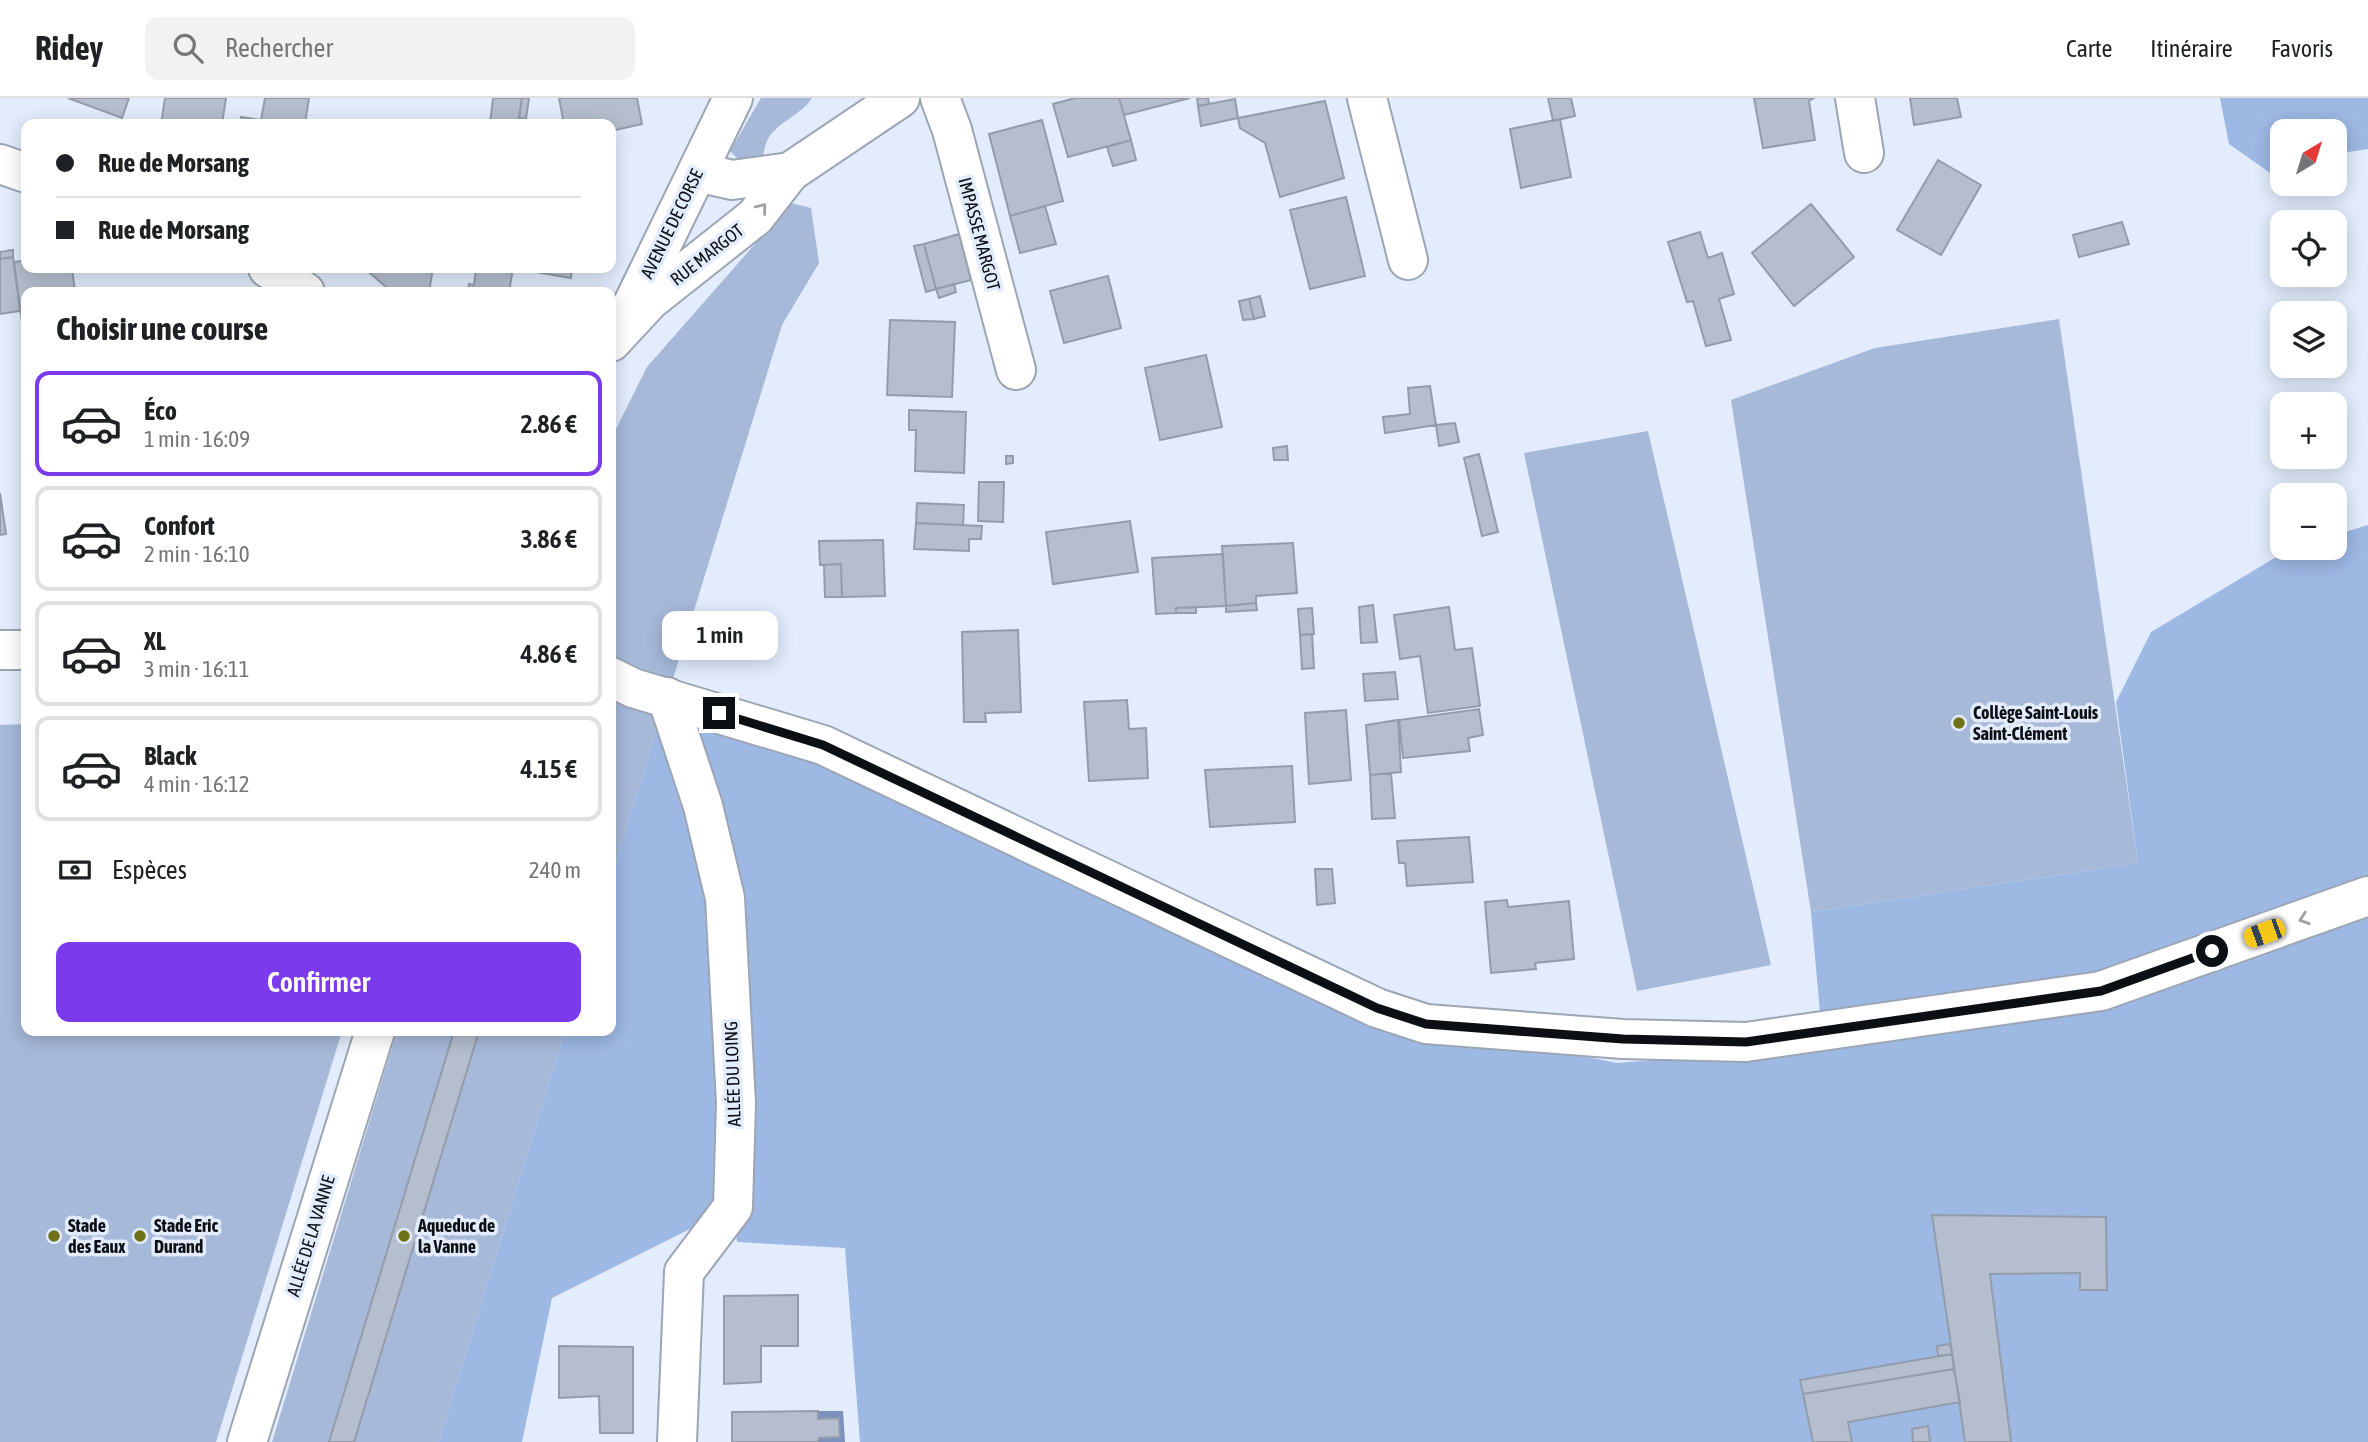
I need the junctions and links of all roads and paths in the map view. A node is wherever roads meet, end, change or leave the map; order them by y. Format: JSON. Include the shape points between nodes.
{"nodes":[{"id":1,"x":733,"y":98,"type":"edge"},
{"id":2,"x":900,"y":98,"type":"edge"},
{"id":3,"x":940,"y":98,"type":"edge"},
{"id":4,"x":1367,"y":98,"type":"edge"},
{"id":5,"x":1855,"y":98,"type":"edge"},
{"id":6,"x":1864,"y":153,"type":"dead end"},
{"id":7,"x":0,"y":164,"type":"edge"},
{"id":8,"x":21,"y":171,"type":"edge"},
{"id":9,"x":698,"y":172,"type":"junction"},
{"id":10,"x":790,"y":172,"type":"junction"},
{"id":11,"x":1408,"y":260,"type":"dead end"},
{"id":12,"x":276,"y":273,"type":"edge"},
{"id":13,"x":297,"y":287,"type":"edge"},
{"id":14,"x":616,"y":338,"type":"edge"},
{"id":15,"x":616,"y":340,"type":"edge"},
{"id":16,"x":1016,"y":370,"type":"dead end"},
{"id":17,"x":0,"y":650,"type":"edge"},
{"id":18,"x":21,"y":650,"type":"edge"},
{"id":19,"x":616,"y":680,"type":"edge"},
{"id":20,"x":667,"y":697,"type":"junction"},
{"id":21,"x":2368,"y":896,"type":"edge"},
{"id":22,"x":373,"y":1036,"type":"edge"},
{"id":23,"x":247,"y":1442,"type":"edge"},
{"id":24,"x":677,"y":1442,"type":"edge"}],
"edges":[{"from":1,"to":9,"type":"street","name":"AVENUE DE CORSE"},
{"from":2,"to":10,"type":"street","name":"RUE MARGOT"},
{"from":3,"to":16,"type":"street","name":"IMPASSE MARGOT"},
{"from":4,"to":11,"type":"street"},
{"from":5,"to":6,"type":"street"},
{"from":7,"to":8,"type":"street"},
{"from":9,"to":10,"type":"street","name":"RUE MARGOT","via":[[732,180]]},
{"from":9,"to":14,"type":"street","name":"AVENUE DE CORSE"},
{"from":15,"to":10,"type":"street","name":"RUE MARGOT","one_way":true,"via":[[650,300],[755,217]]},
{"from":12,"to":13,"type":"street"},
{"from":17,"to":18,"type":"street"},
{"from":19,"to":20,"type":"street"},
{"from":21,"to":20,"type":"street","one_way":true,"via":[[2101,991],[1746,1042],[1623,1039],[1426,1024],[1377,1008],[823,745]]},
{"from":20,"to":24,"type":"street","name":"ALLÉE DU LOING","via":[[703,806],[725,898],[736,1103],[733,1207],[684,1272]]},
{"from":22,"to":23,"type":"street","name":"ALLÉE DE LA VANNE"}]}
